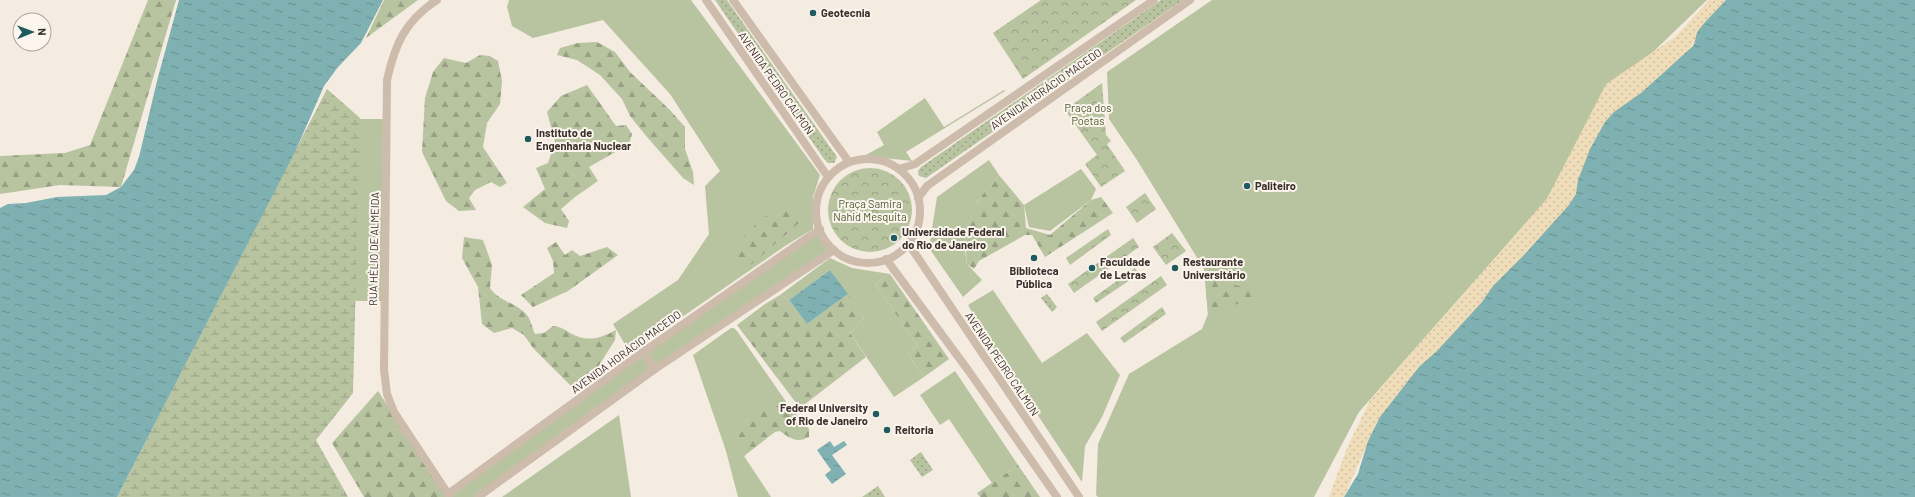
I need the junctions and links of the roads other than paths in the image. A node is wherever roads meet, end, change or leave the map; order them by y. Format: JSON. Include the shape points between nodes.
{"nodes":[{"id":1,"x":437,"y":0,"type":"edge"},
{"id":2,"x":706,"y":0,"type":"edge"},
{"id":3,"x":733,"y":0,"type":"edge"},
{"id":4,"x":1154,"y":0,"type":"edge"},
{"id":5,"x":1190,"y":0,"type":"edge"},
{"id":6,"x":849,"y":162,"type":"junction"},
{"id":7,"x":899,"y":169,"type":"junction"},
{"id":8,"x":828,"y":178,"type":"junction"},
{"id":9,"x":918,"y":198,"type":"junction"},
{"id":10,"x":820,"y":229,"type":"junction"},
{"id":11,"x":908,"y":243,"type":"junction"},
{"id":12,"x":834,"y":250,"type":"junction"},
{"id":13,"x":886,"y":260,"type":"junction"},
{"id":14,"x":643,"y":352,"type":"junction"},
{"id":15,"x":656,"y":369,"type":"junction"},
{"id":16,"x":449,"y":496,"type":"edge"},
{"id":17,"x":478,"y":497,"type":"edge"},
{"id":18,"x":1057,"y":497,"type":"edge"},
{"id":19,"x":1079,"y":497,"type":"edge"}],
"edges":[{"from":1,"to":16,"type":"street","name":"RUA HÉLIO DE ALMEIDA","via":[[418,16],[399,40],[393,53],[387,80],[384,370],[387,394],[394,412]]},
{"from":2,"to":8,"type":"street","name":"AVENIDA PEDRO CALMON"},
{"from":3,"to":6,"type":"street","name":"AVENIDA PEDRO CALMON"},
{"from":4,"to":7,"type":"street","name":"AVENIDA HORÁCIO MACEDO","via":[[915,164]]},
{"from":5,"to":9,"type":"street","name":"AVENIDA HORÁCIO MACEDO","via":[[927,186]]},
{"from":6,"to":7,"type":"street","via":[[874,159]]},
{"from":6,"to":8,"type":"street"},
{"from":7,"to":9,"type":"street","via":[[912,183]]},
{"from":8,"to":10,"type":"street","via":[[817,202]]},
{"from":9,"to":11,"type":"street","via":[[920,214],[916,229]]},
{"from":10,"to":12,"type":"street"},
{"from":10,"to":14,"type":"street","name":"AVENIDA HORÁCIO MACEDO"},
{"from":11,"to":13,"type":"street"},
{"from":11,"to":19,"type":"street","name":"AVENIDA PEDRO CALMON"},
{"from":12,"to":13,"type":"street","via":[[846,258],[859,262]]},
{"from":12,"to":15,"type":"street"},
{"from":13,"to":18,"type":"street","via":[[968,370]]},
{"from":14,"to":15,"type":"street"},
{"from":14,"to":16,"type":"street","name":"AVENIDA HORÁCIO MACEDO"},
{"from":15,"to":17,"type":"street"}]}
